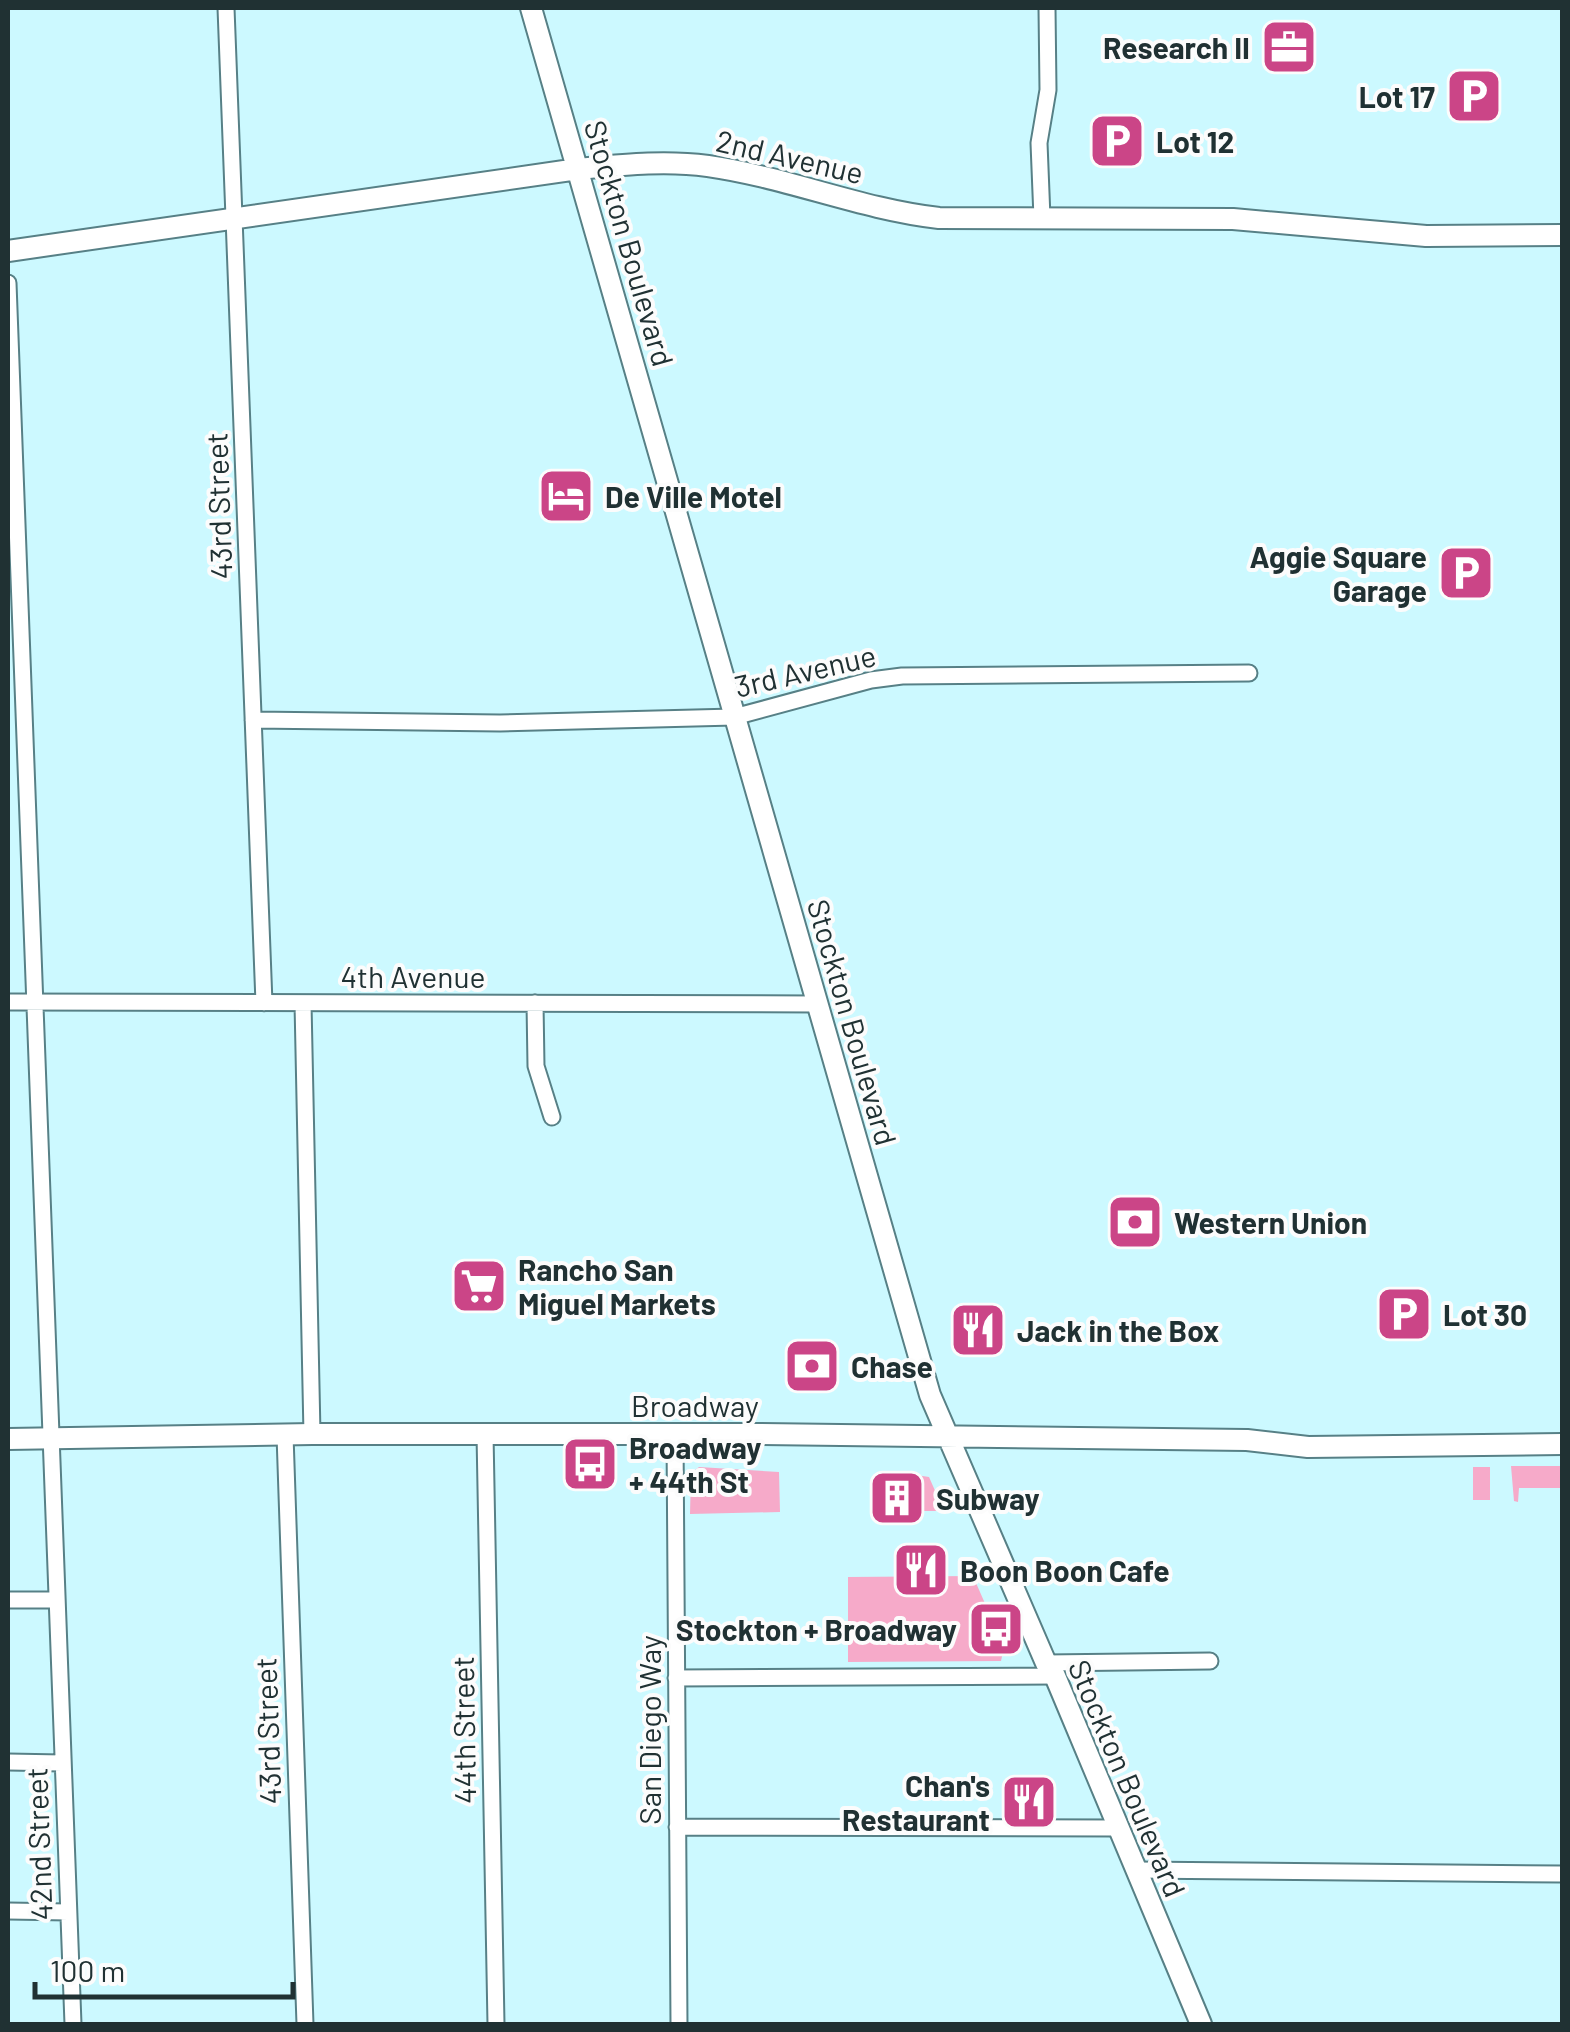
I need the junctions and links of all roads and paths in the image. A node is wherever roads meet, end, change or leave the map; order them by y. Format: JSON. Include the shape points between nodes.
{"nodes":[{"id":1,"x":226,"y":8,"type":"edge"},
{"id":2,"x":531,"y":8,"type":"edge"},
{"id":3,"x":1047,"y":8,"type":"edge"},
{"id":4,"x":578,"y":169,"type":"junction"},
{"id":5,"x":234,"y":218,"type":"junction"},
{"id":6,"x":1042,"y":218,"type":"junction"},
{"id":7,"x":1562,"y":235,"type":"edge"},
{"id":8,"x":8,"y":251,"type":"edge"},
{"id":9,"x":8,"y":283,"type":"edge"},
{"id":10,"x":12,"y":519,"type":"edge"},
{"id":11,"x":1249,"y":673,"type":"dead end"},
{"id":12,"x":734,"y":717,"type":"junction"},
{"id":13,"x":253,"y":720,"type":"junction"},
{"id":14,"x":26,"y":749,"type":"junction"},
{"id":15,"x":8,"y":750,"type":"edge"},
{"id":16,"x":8,"y":1002,"type":"edge"},
{"id":17,"x":35,"y":1002,"type":"junction"},
{"id":18,"x":264,"y":1003,"type":"junction"},
{"id":19,"x":303,"y":1003,"type":"junction"},
{"id":20,"x":535,"y":1004,"type":"junction"},
{"id":21,"x":818,"y":1004,"type":"junction"},
{"id":22,"x":552,"y":1117,"type":"dead end"},
{"id":23,"x":312,"y":1434,"type":"junction"},
{"id":24,"x":485,"y":1434,"type":"junction"},
{"id":25,"x":285,"y":1435,"type":"junction"},
{"id":26,"x":675,"y":1435,"type":"junction"},
{"id":27,"x":947,"y":1437,"type":"junction"},
{"id":28,"x":8,"y":1439,"type":"edge"},
{"id":29,"x":52,"y":1440,"type":"junction"},
{"id":30,"x":1562,"y":1444,"type":"edge"},
{"id":31,"x":8,"y":1600,"type":"edge"},
{"id":32,"x":56,"y":1600,"type":"junction"},
{"id":33,"x":1210,"y":1661,"type":"dead end"},
{"id":34,"x":1050,"y":1670,"type":"junction"},
{"id":35,"x":676,"y":1678,"type":"junction"},
{"id":36,"x":8,"y":1762,"type":"edge"},
{"id":37,"x":62,"y":1763,"type":"junction"},
{"id":38,"x":677,"y":1827,"type":"junction"},
{"id":39,"x":1116,"y":1828,"type":"junction"},
{"id":40,"x":1134,"y":1870,"type":"junction"},
{"id":41,"x":1562,"y":1874,"type":"edge"},
{"id":42,"x":8,"y":1912,"type":"edge"},
{"id":43,"x":68,"y":1912,"type":"junction"},
{"id":44,"x":72,"y":2024,"type":"edge"},
{"id":45,"x":305,"y":2024,"type":"edge"},
{"id":46,"x":496,"y":2024,"type":"edge"},
{"id":47,"x":678,"y":2024,"type":"edge"},
{"id":48,"x":1196,"y":2024,"type":"edge"}],
"edges":[{"from":1,"to":5,"type":"street","name":"43rd Street"},
{"from":2,"to":4,"type":"main road","name":"Stockton Boulevard"},
{"from":3,"to":6,"type":"street"},
{"from":4,"to":5,"type":"main road","name":"2nd Avenue"},
{"from":4,"to":6,"type":"main road","name":"2nd Avenue","via":[[705,166],[893,212]]},
{"from":4,"to":12,"type":"main road","name":"Stockton Boulevard"},
{"from":5,"to":8,"type":"main road","name":"2nd Avenue"},
{"from":5,"to":13,"type":"street","name":"43rd Street"},
{"from":6,"to":7,"type":"main road","name":"2nd Avenue","via":[[1233,218],[1426,236]]},
{"from":9,"to":10,"type":"street","name":"42nd Street"},
{"from":10,"to":14,"type":"street","name":"42nd Street"},
{"from":11,"to":12,"type":"street","name":"3rd Avenue","via":[[902,676]]},
{"from":12,"to":13,"type":"street","name":"3rd Avenue"},
{"from":12,"to":21,"type":"main road","name":"Stockton Boulevard"},
{"from":13,"to":18,"type":"street","name":"43rd Street"},
{"from":14,"to":15,"type":"street"},
{"from":14,"to":17,"type":"street","name":"42nd Street"},
{"from":16,"to":17,"type":"street","name":"4th Avenue"},
{"from":17,"to":18,"type":"street","name":"4th Avenue"},
{"from":17,"to":29,"type":"street","name":"42nd Street"},
{"from":18,"to":19,"type":"street","name":"4th Avenue"},
{"from":19,"to":20,"type":"street","name":"4th Avenue"},
{"from":19,"to":23,"type":"street"},
{"from":20,"to":21,"type":"street","name":"4th Avenue"},
{"from":20,"to":22,"type":"street","via":[[536,1066]]},
{"from":21,"to":27,"type":"main road","name":"Stockton Boulevard"},
{"from":23,"to":24,"type":"main road","name":"Broadway"},
{"from":23,"to":25,"type":"main road","name":"Broadway"},
{"from":24,"to":26,"type":"main road","name":"Broadway"},
{"from":24,"to":46,"type":"street","name":"44th Street"},
{"from":25,"to":29,"type":"main road","name":"Broadway"},
{"from":25,"to":45,"type":"street","name":"43rd Street"},
{"from":26,"to":27,"type":"main road","name":"Broadway"},
{"from":26,"to":35,"type":"street","name":"San Diego Way"},
{"from":27,"to":30,"type":"main road","name":"Broadway","via":[[1247,1440],[1308,1447]]},
{"from":27,"to":34,"type":"main road","name":"Stockton Boulevard"},
{"from":28,"to":29,"type":"main road","name":"Broadway"},
{"from":29,"to":32,"type":"street","name":"42nd Street"},
{"from":31,"to":32,"type":"street"},
{"from":32,"to":37,"type":"street","name":"42nd Street"},
{"from":33,"to":34,"type":"street"},
{"from":34,"to":35,"type":"street"},
{"from":34,"to":39,"type":"main road","name":"Stockton Boulevard"},
{"from":35,"to":38,"type":"street","name":"San Diego Way"},
{"from":36,"to":37,"type":"street"},
{"from":37,"to":43,"type":"street","name":"42nd Street"},
{"from":38,"to":39,"type":"street"},
{"from":38,"to":47,"type":"street","name":"San Diego Way"},
{"from":39,"to":40,"type":"main road","name":"Stockton Boulevard"},
{"from":40,"to":41,"type":"street"},
{"from":40,"to":48,"type":"main road","name":"Stockton Boulevard"},
{"from":42,"to":43,"type":"street"},
{"from":43,"to":44,"type":"street","name":"42nd Street"}]}
